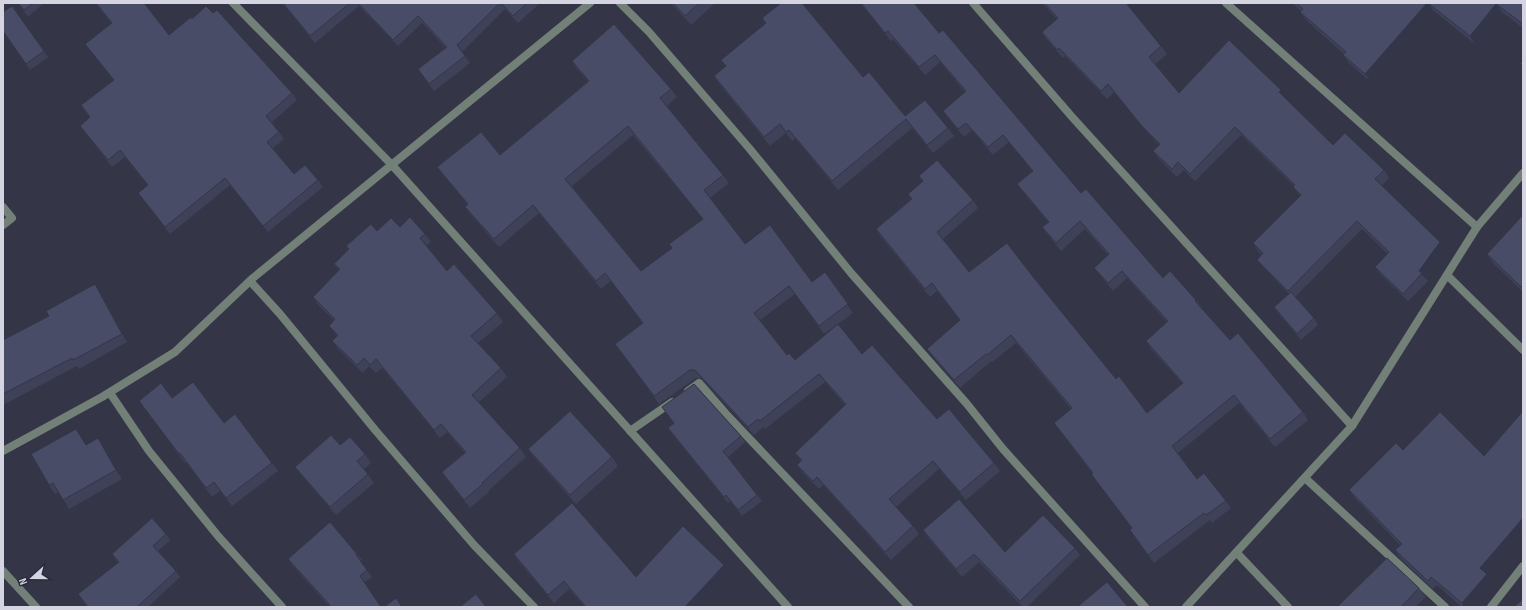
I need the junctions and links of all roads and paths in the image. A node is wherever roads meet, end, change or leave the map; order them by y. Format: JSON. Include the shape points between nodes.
{"nodes":[{"id":1,"x":233,"y":3,"type":"edge"},
{"id":2,"x":590,"y":3,"type":"edge"},
{"id":3,"x":620,"y":3,"type":"edge"},
{"id":4,"x":973,"y":3,"type":"edge"},
{"id":5,"x":1226,"y":3,"type":"edge"},
{"id":6,"x":392,"y":165,"type":"junction"},
{"id":7,"x":1523,"y":172,"type":"edge"},
{"id":8,"x":3,"y":207,"type":"edge"},
{"id":9,"x":3,"y":225,"type":"edge"},
{"id":10,"x":1477,"y":227,"type":"junction"},
{"id":11,"x":1447,"y":275,"type":"junction"},
{"id":12,"x":250,"y":281,"type":"junction"},
{"id":13,"x":1523,"y":350,"type":"edge"},
{"id":14,"x":110,"y":393,"type":"junction"},
{"id":15,"x":1352,"y":426,"type":"junction"},
{"id":16,"x":630,"y":432,"type":"junction"},
{"id":17,"x":3,"y":450,"type":"edge"},
{"id":18,"x":1305,"y":478,"type":"junction"},
{"id":19,"x":1237,"y":553,"type":"junction"},
{"id":20,"x":1523,"y":566,"type":"edge"},
{"id":21,"x":3,"y":571,"type":"edge"},
{"id":22,"x":36,"y":607,"type":"edge"},
{"id":23,"x":282,"y":607,"type":"edge"},
{"id":24,"x":534,"y":607,"type":"edge"},
{"id":25,"x":788,"y":607,"type":"edge"},
{"id":26,"x":909,"y":607,"type":"edge"},
{"id":27,"x":1145,"y":607,"type":"edge"},
{"id":28,"x":1186,"y":607,"type":"edge"},
{"id":29,"x":1288,"y":607,"type":"edge"},
{"id":30,"x":1445,"y":607,"type":"edge"},
{"id":31,"x":1491,"y":607,"type":"edge"}],
"edges":[{"from":1,"to":6,"type":"street"},
{"from":2,"to":6,"type":"street"},
{"from":3,"to":27,"type":"street","via":[[664,49],[851,273],[967,404],[1003,449]]},
{"from":4,"to":15,"type":"street","via":[[1073,118]]},
{"from":5,"to":10,"type":"street"},
{"from":6,"to":12,"type":"street"},
{"from":6,"to":16,"type":"street"},
{"from":7,"to":10,"type":"street"},
{"from":8,"to":9,"type":"street","via":[[12,218]]},
{"from":10,"to":11,"type":"street"},
{"from":11,"to":13,"type":"street"},
{"from":11,"to":15,"type":"street"},
{"from":12,"to":14,"type":"street","via":[[175,352]]},
{"from":12,"to":24,"type":"street","via":[[474,545]]},
{"from":14,"to":17,"type":"street"},
{"from":14,"to":23,"type":"street","via":[[149,451],[213,530]]},
{"from":15,"to":18,"type":"street"},
{"from":16,"to":25,"type":"street"},
{"from":16,"to":26,"type":"street","via":[[699,383]]},
{"from":18,"to":19,"type":"street"},
{"from":18,"to":30,"type":"street"},
{"from":19,"to":28,"type":"street"},
{"from":19,"to":29,"type":"street"},
{"from":20,"to":31,"type":"street"},
{"from":21,"to":22,"type":"street"}]}
